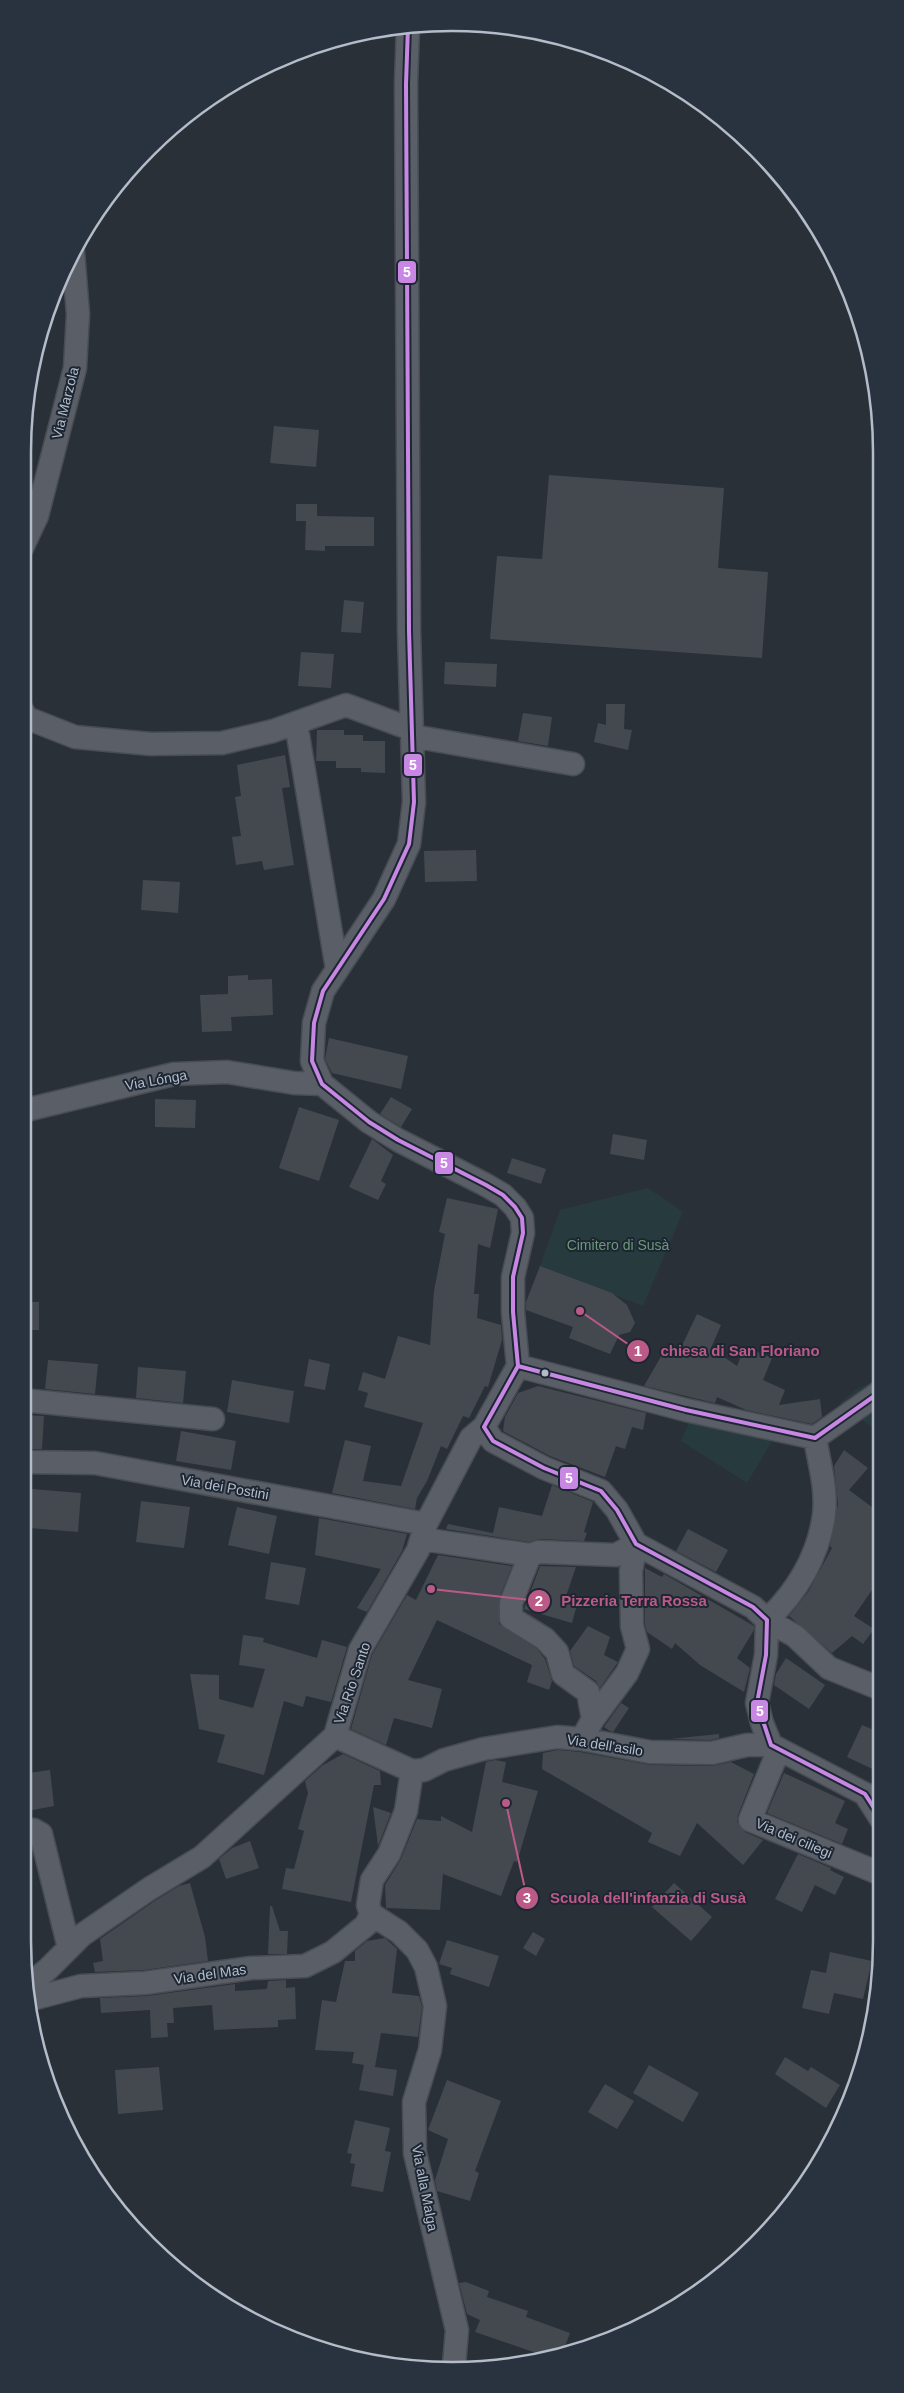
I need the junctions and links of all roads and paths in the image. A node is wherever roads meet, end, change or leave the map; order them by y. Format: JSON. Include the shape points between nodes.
{"nodes":[{"id":1,"x":408,"y":34,"type":"edge"},
{"id":2,"x":74,"y":268,"type":"edge"},
{"id":3,"x":31,"y":529,"type":"edge"},
{"id":4,"x":31,"y":717,"type":"edge"},
{"id":5,"x":296,"y":723,"type":"junction"},
{"id":6,"x":411,"y":733,"type":"junction"},
{"id":7,"x":573,"y":764,"type":"dead end"},
{"id":8,"x":337,"y":970,"type":"junction"},
{"id":9,"x":322,"y":1084,"type":"junction"},
{"id":10,"x":31,"y":1109,"type":"edge"},
{"id":11,"x":518,"y":1366,"type":"junction"},
{"id":12,"x":873,"y":1395,"type":"edge"},
{"id":13,"x":31,"y":1401,"type":"edge"},
{"id":14,"x":213,"y":1419,"type":"dead end"},
{"id":15,"x":484,"y":1427,"type":"junction"},
{"id":16,"x":815,"y":1438,"type":"junction"},
{"id":17,"x":31,"y":1462,"type":"edge"},
{"id":18,"x":424,"y":1532,"type":"junction"},
{"id":19,"x":636,"y":1544,"type":"junction"},
{"id":20,"x":530,"y":1554,"type":"junction"},
{"id":21,"x":768,"y":1620,"type":"junction"},
{"id":22,"x":873,"y":1686,"type":"edge"},
{"id":23,"x":593,"y":1719,"type":"junction"},
{"id":24,"x":335,"y":1736,"type":"junction"},
{"id":25,"x":582,"y":1739,"type":"junction"},
{"id":26,"x":775,"y":1747,"type":"junction"},
{"id":27,"x":412,"y":1771,"type":"junction"},
{"id":28,"x":873,"y":1797,"type":"edge"},
{"id":29,"x":31,"y":1830,"type":"edge"},
{"id":30,"x":873,"y":1871,"type":"edge"},
{"id":31,"x":371,"y":1914,"type":"junction"},
{"id":32,"x":69,"y":1948,"type":"junction"},
{"id":33,"x":33,"y":1981,"type":"edge"},
{"id":34,"x":35,"y":1998,"type":"edge"},
{"id":35,"x":454,"y":2362,"type":"edge"}],
"edges":[{"from":1,"to":6,"type":"street","via":[[406,94],[416,471]]},
{"from":2,"to":3,"type":"street","name":"Via Marzola","via":[[78,314],[75,368]]},
{"from":4,"to":5,"type":"street","via":[[75,737],[151,744],[222,743]]},
{"from":5,"to":6,"type":"street","via":[[346,705]]},
{"from":5,"to":8,"type":"street"},
{"from":6,"to":7,"type":"street"},
{"from":6,"to":8,"type":"street","via":[[414,802],[409,844],[384,899]]},
{"from":8,"to":9,"type":"street","via":[[323,991],[314,1023],[312,1061]]},
{"from":9,"to":10,"type":"street","name":"Via Lónga","via":[[294,1083],[227,1072],[174,1074]]},
{"from":9,"to":11,"type":"street","via":[[369,1122],[486,1185],[515,1207],[522,1218],[523,1233],[513,1277]]},
{"from":11,"to":15,"type":"street","name":"Via Rio Santo"},
{"from":11,"to":16,"type":"street","via":[[639,1398]]},
{"from":12,"to":16,"type":"street"},
{"from":13,"to":14,"type":"street"},
{"from":15,"to":18,"type":"street","name":"Via Rio Santo","via":[[471,1438]]},
{"from":15,"to":19,"type":"street","via":[[492,1441],[544,1468],[601,1491]]},
{"from":16,"to":21,"type":"street","via":[[824,1490],[824,1513],[818,1542],[810,1564]]},
{"from":17,"to":18,"type":"street","name":"Via dei Postini","via":[[95,1463]]},
{"from":18,"to":20,"type":"street","name":"Via dei Postini"},
{"from":18,"to":24,"type":"street","name":"Via Rio Santo","via":[[418,1550],[360,1650]]},
{"from":19,"to":20,"type":"street","name":"Via dei Postini","via":[[616,1556]]},
{"from":19,"to":21,"type":"street","via":[[753,1607]]},
{"from":19,"to":23,"type":"street","via":[[631,1572],[632,1626],[638,1649],[627,1673]]},
{"from":20,"to":23,"type":"street","via":[[511,1603],[511,1618],[545,1639],[557,1652],[563,1674],[588,1692]]},
{"from":21,"to":22,"type":"street","via":[[795,1636],[829,1668]]},
{"from":21,"to":26,"type":"street","via":[[766,1655],[757,1703],[762,1723]]},
{"from":23,"to":25,"type":"street"},
{"from":24,"to":27,"type":"street"},
{"from":24,"to":32,"type":"street","name":"Via Rio Santo","via":[[202,1857],[149,1888],[82,1935]]},
{"from":25,"to":26,"type":"street","name":"Via dell'asilo","via":[[650,1752],[712,1753],[747,1746]]},
{"from":25,"to":27,"type":"street","name":"Via dell'asilo","via":[[557,1737],[525,1741],[483,1749],[444,1760],[424,1770]]},
{"from":26,"to":28,"type":"street"},
{"from":26,"to":30,"type":"street","name":"Via dei ciliegi","via":[[750,1820]]},
{"from":27,"to":31,"type":"street","via":[[406,1811],[389,1854],[372,1880],[368,1905]]},
{"from":29,"to":32,"type":"street","via":[[41,1834]]},
{"from":31,"to":34,"type":"street","name":"Via del Mas","via":[[366,1925],[333,1952],[305,1966],[250,1968],[145,1982],[81,1986]]},
{"from":31,"to":35,"type":"street","name":"Via alla Malga","via":[[399,1932],[417,1950],[426,1967],[435,2006],[430,2050],[414,2102],[416,2153],[457,2330]]},
{"from":32,"to":33,"type":"street","name":"Via Rio Santo"}]}
